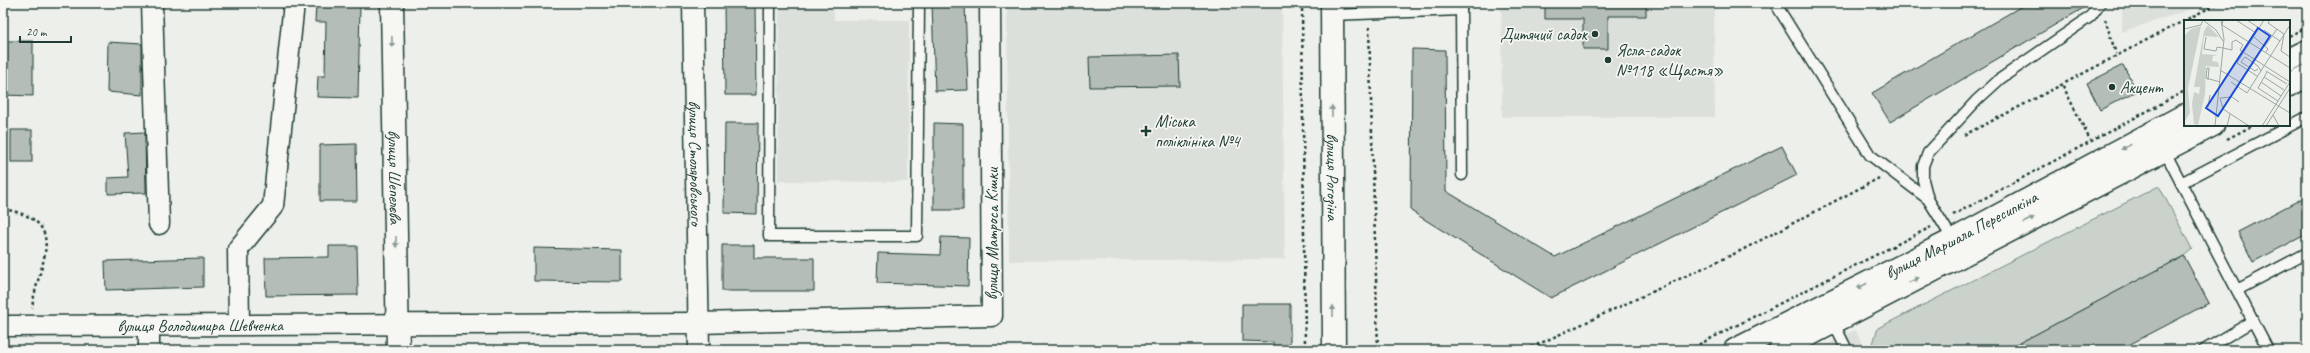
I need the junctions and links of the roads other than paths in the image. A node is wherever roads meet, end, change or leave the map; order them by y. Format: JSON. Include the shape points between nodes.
{"nodes":[{"id":1,"x":152,"y":3,"type":"edge"},
{"id":2,"x":294,"y":3,"type":"edge"},
{"id":3,"x":392,"y":3,"type":"edge"},
{"id":4,"x":693,"y":3,"type":"edge"},
{"id":5,"x":770,"y":3,"type":"edge"},
{"id":6,"x":919,"y":3,"type":"edge"},
{"id":7,"x":990,"y":3,"type":"edge"},
{"id":8,"x":1775,"y":3,"type":"edge"},
{"id":9,"x":2100,"y":3,"type":"edge"},
{"id":10,"x":1461,"y":6,"type":"edge"},
{"id":11,"x":1332,"y":9,"type":"edge"},
{"id":12,"x":2307,"y":51,"type":"edge"},
{"id":13,"x":2290,"y":60,"type":"edge"},
{"id":14,"x":2307,"y":76,"type":"edge"},
{"id":15,"x":2290,"y":85,"type":"edge"},
{"id":16,"x":2184,"y":116,"type":"edge"},
{"id":17,"x":2307,"y":117,"type":"edge"},
{"id":18,"x":2210,"y":126,"type":"edge"},
{"id":19,"x":2290,"y":126,"type":"edge"},
{"id":20,"x":2290,"y":126,"type":"edge"},
{"id":21,"x":2160,"y":141,"type":"junction"},
{"id":22,"x":1462,"y":175,"type":"dead end"},
{"id":23,"x":2182,"y":183,"type":"junction"},
{"id":24,"x":1928,"y":199,"type":"junction"},
{"id":25,"x":159,"y":224,"type":"dead end"},
{"id":26,"x":1953,"y":240,"type":"junction"},
{"id":27,"x":2307,"y":253,"type":"edge"},
{"id":28,"x":2237,"y":290,"type":"junction"},
{"id":29,"x":2253,"y":321,"type":"junction"},
{"id":30,"x":1833,"y":322,"type":"junction"},
{"id":31,"x":398,"y":323,"type":"junction"},
{"id":32,"x":699,"y":323,"type":"junction"},
{"id":33,"x":239,"y":324,"type":"junction"},
{"id":34,"x":149,"y":325,"type":"junction"},
{"id":35,"x":3,"y":326,"type":"edge"},
{"id":36,"x":149,"y":350,"type":"edge"},
{"id":37,"x":398,"y":350,"type":"edge"},
{"id":38,"x":699,"y":350,"type":"edge"},
{"id":39,"x":1334,"y":350,"type":"edge"},
{"id":40,"x":1735,"y":350,"type":"edge"},
{"id":41,"x":1780,"y":350,"type":"edge"},
{"id":42,"x":1847,"y":350,"type":"edge"},
{"id":43,"x":2204,"y":350,"type":"edge"},
{"id":44,"x":2268,"y":350,"type":"edge"}],
"edges":[{"from":1,"to":25,"type":"street"},
{"from":2,"to":33,"type":"street","via":[[273,206],[238,249]]},
{"from":3,"to":31,"type":"main road","name":"вулиця Шепелєва","one_way":true},
{"from":4,"to":32,"type":"street","name":"вулиця Столяровського"},
{"from":5,"to":6,"type":"lane","via":[[769,236],[917,236]]},
{"from":7,"to":32,"type":"street","name":"вулиця Матроса Кішки","via":[[992,316]]},
{"from":8,"to":24,"type":"lane","via":[[1870,155]]},
{"from":9,"to":24,"type":"lane","via":[[2090,17],[2000,79],[1928,153],[1923,166],[1923,180]]},
{"from":10,"to":11,"type":"lane","via":[[1369,14]]},
{"from":10,"to":22,"type":"lane"},
{"from":39,"to":11,"type":"main road","name":"вулиця Рогозіна","one_way":true},
{"from":12,"to":13,"type":"main road"},
{"from":14,"to":15,"type":"main road"},
{"from":16,"to":21,"type":"main road","name":"вулиця Маршала Пересипкіна"},
{"from":17,"to":19,"type":"lane"},
{"from":18,"to":21,"type":"main road","name":"вулиця Маршала Пересипкіна"},
{"from":20,"to":23,"type":"lane"},
{"from":21,"to":23,"type":"lane"},
{"from":21,"to":26,"type":"main road","name":"вулиця Маршала Пересипкіна","one_way":true},
{"from":30,"to":21,"type":"main road","name":"вулиця Маршала Пересипкіна","one_way":true},
{"from":23,"to":28,"type":"lane"},
{"from":24,"to":26,"type":"lane"},
{"from":26,"to":40,"type":"main road","name":"вулиця Маршала Пересипкіна","one_way":true},
{"from":27,"to":28,"type":"lane"},
{"from":28,"to":29,"type":"lane"},
{"from":29,"to":43,"type":"lane"},
{"from":29,"to":44,"type":"lane"},
{"from":30,"to":41,"type":"main road","name":"вулиця Маршала Пересипкіна"},
{"from":30,"to":42,"type":"lane"},
{"from":31,"to":32,"type":"street","name":"вулиця Володимира Шевченка"},
{"from":31,"to":33,"type":"street","name":"вулиця Володимира Шевченка"},
{"from":31,"to":37,"type":"main road","name":"вулиця Шепелєва"},
{"from":32,"to":38,"type":"street","name":"вулиця Столяровського"},
{"from":33,"to":34,"type":"street","name":"вулиця Володимира Шевченка"},
{"from":34,"to":35,"type":"street","name":"вулиця Володимира Шевченка"},
{"from":34,"to":36,"type":"street"}]}
